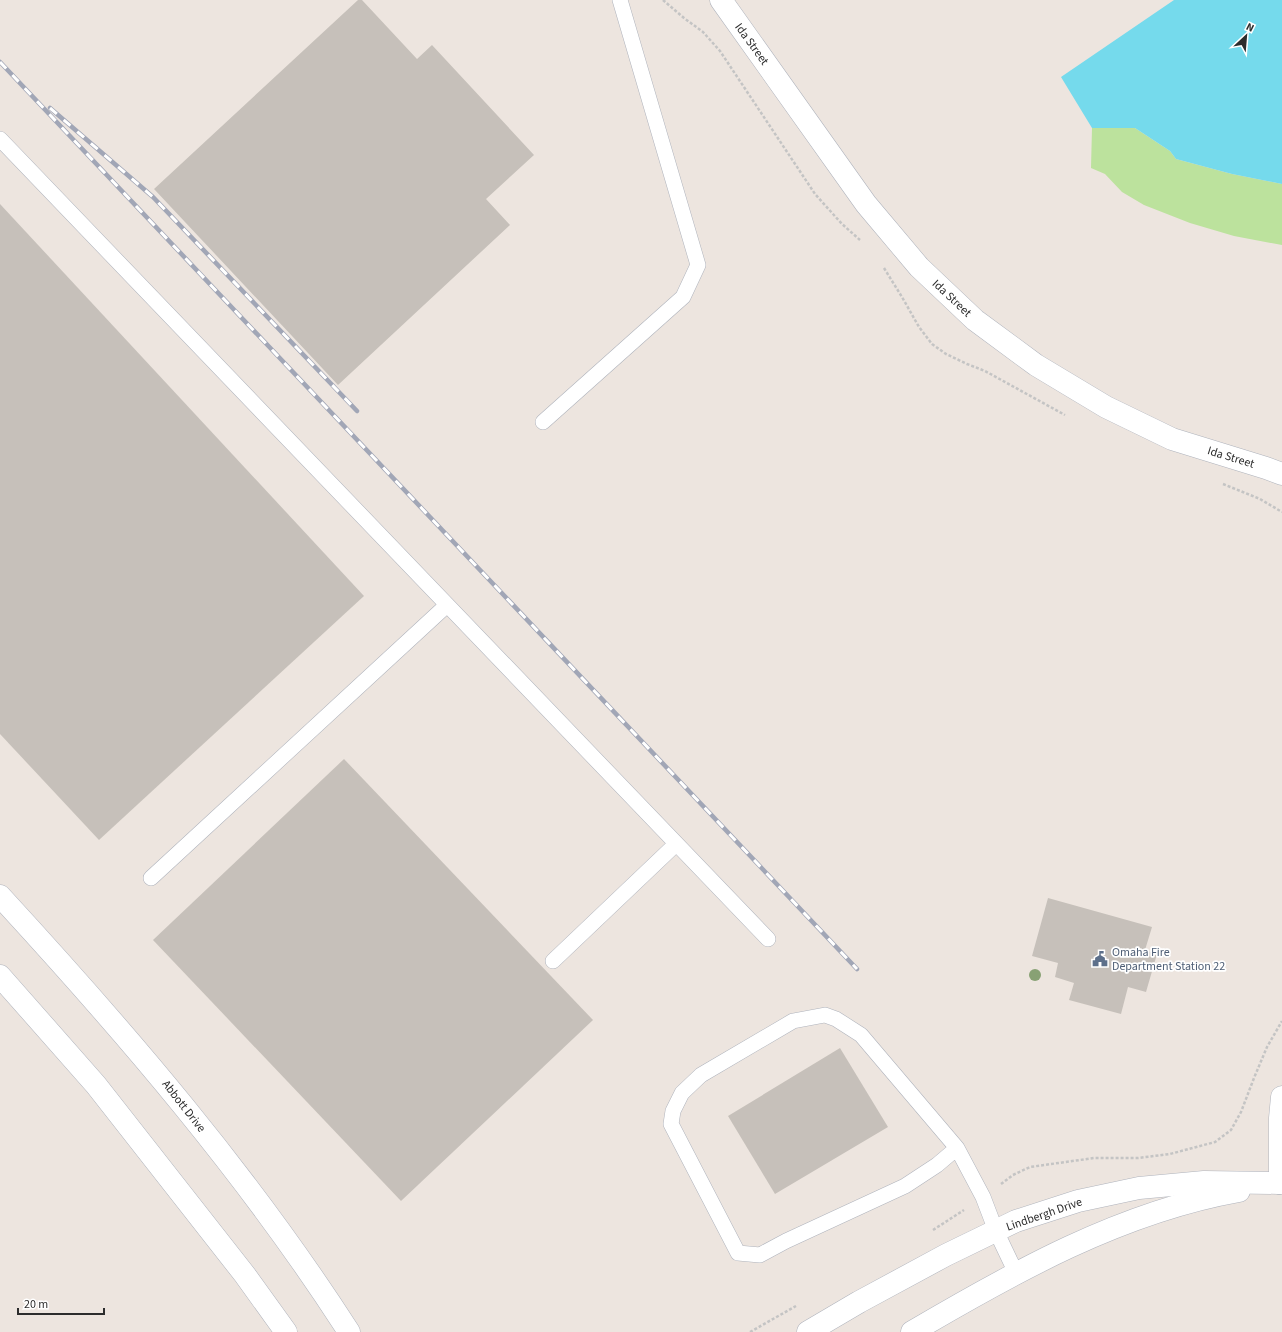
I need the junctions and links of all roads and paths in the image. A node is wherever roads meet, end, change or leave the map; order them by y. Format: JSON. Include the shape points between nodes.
{"nodes":[{"id":1,"x":620,"y":0,"type":"edge"},
{"id":2,"x":720,"y":0,"type":"edge"},
{"id":3,"x":0,"y":139,"type":"edge"},
{"id":4,"x":543,"y":422,"type":"dead end"},
{"id":5,"x":1282,"y":474,"type":"edge"},
{"id":6,"x":447,"y":606,"type":"junction"},
{"id":7,"x":676,"y":844,"type":"junction"},
{"id":8,"x":152,"y":878,"type":"dead end"},
{"id":9,"x":0,"y":896,"type":"edge"},
{"id":10,"x":768,"y":939,"type":"dead end"},
{"id":11,"x":553,"y":961,"type":"dead end"},
{"id":12,"x":0,"y":976,"type":"edge"},
{"id":13,"x":1282,"y":1097,"type":"edge"},
{"id":14,"x":957,"y":1148,"type":"junction"},
{"id":15,"x":1281,"y":1183,"type":"edge"},
{"id":16,"x":996,"y":1231,"type":"junction"},
{"id":17,"x":1016,"y":1273,"type":"junction"},
{"id":18,"x":286,"y":1332,"type":"edge"},
{"id":19,"x":349,"y":1332,"type":"edge"},
{"id":20,"x":808,"y":1332,"type":"edge"},
{"id":21,"x":912,"y":1332,"type":"edge"}],
"edges":[{"from":1,"to":4,"type":"lane","via":[[698,265],[683,297]]},
{"from":2,"to":5,"type":"street","name":"Ida Street","via":[[866,204],[919,267],[975,320],[1036,365],[1106,407],[1172,439]]},
{"from":3,"to":6,"type":"lane"},
{"from":6,"to":7,"type":"lane"},
{"from":6,"to":8,"type":"lane"},
{"from":7,"to":10,"type":"lane"},
{"from":7,"to":11,"type":"lane"},
{"from":9,"to":19,"type":"street","name":"Abbott Drive","via":[[156,1071],[249,1188],[324,1292]]},
{"from":12,"to":18,"type":"street","via":[[96,1085]]},
{"from":13,"to":15,"type":"street"},
{"from":14,"to":14,"type":"lane","via":[[937,1165],[904,1186],[760,1255],[738,1253],[671,1124],[672,1111],[682,1092],[701,1076],[793,1021],[825,1015],[836,1018],[861,1035]]},
{"from":14,"to":16,"type":"lane","via":[[984,1197]]},
{"from":15,"to":16,"type":"street","name":"Lindbergh Drive","via":[[1204,1182],[1139,1188],[1078,1201],[1016,1221]]},
{"from":15,"to":17,"type":"street","via":[[1220,1194],[1153,1213],[1089,1237]]},
{"from":16,"to":17,"type":"lane"},
{"from":16,"to":20,"type":"street","name":"Lindbergh Drive","via":[[946,1255]]},
{"from":17,"to":21,"type":"street"}]}
